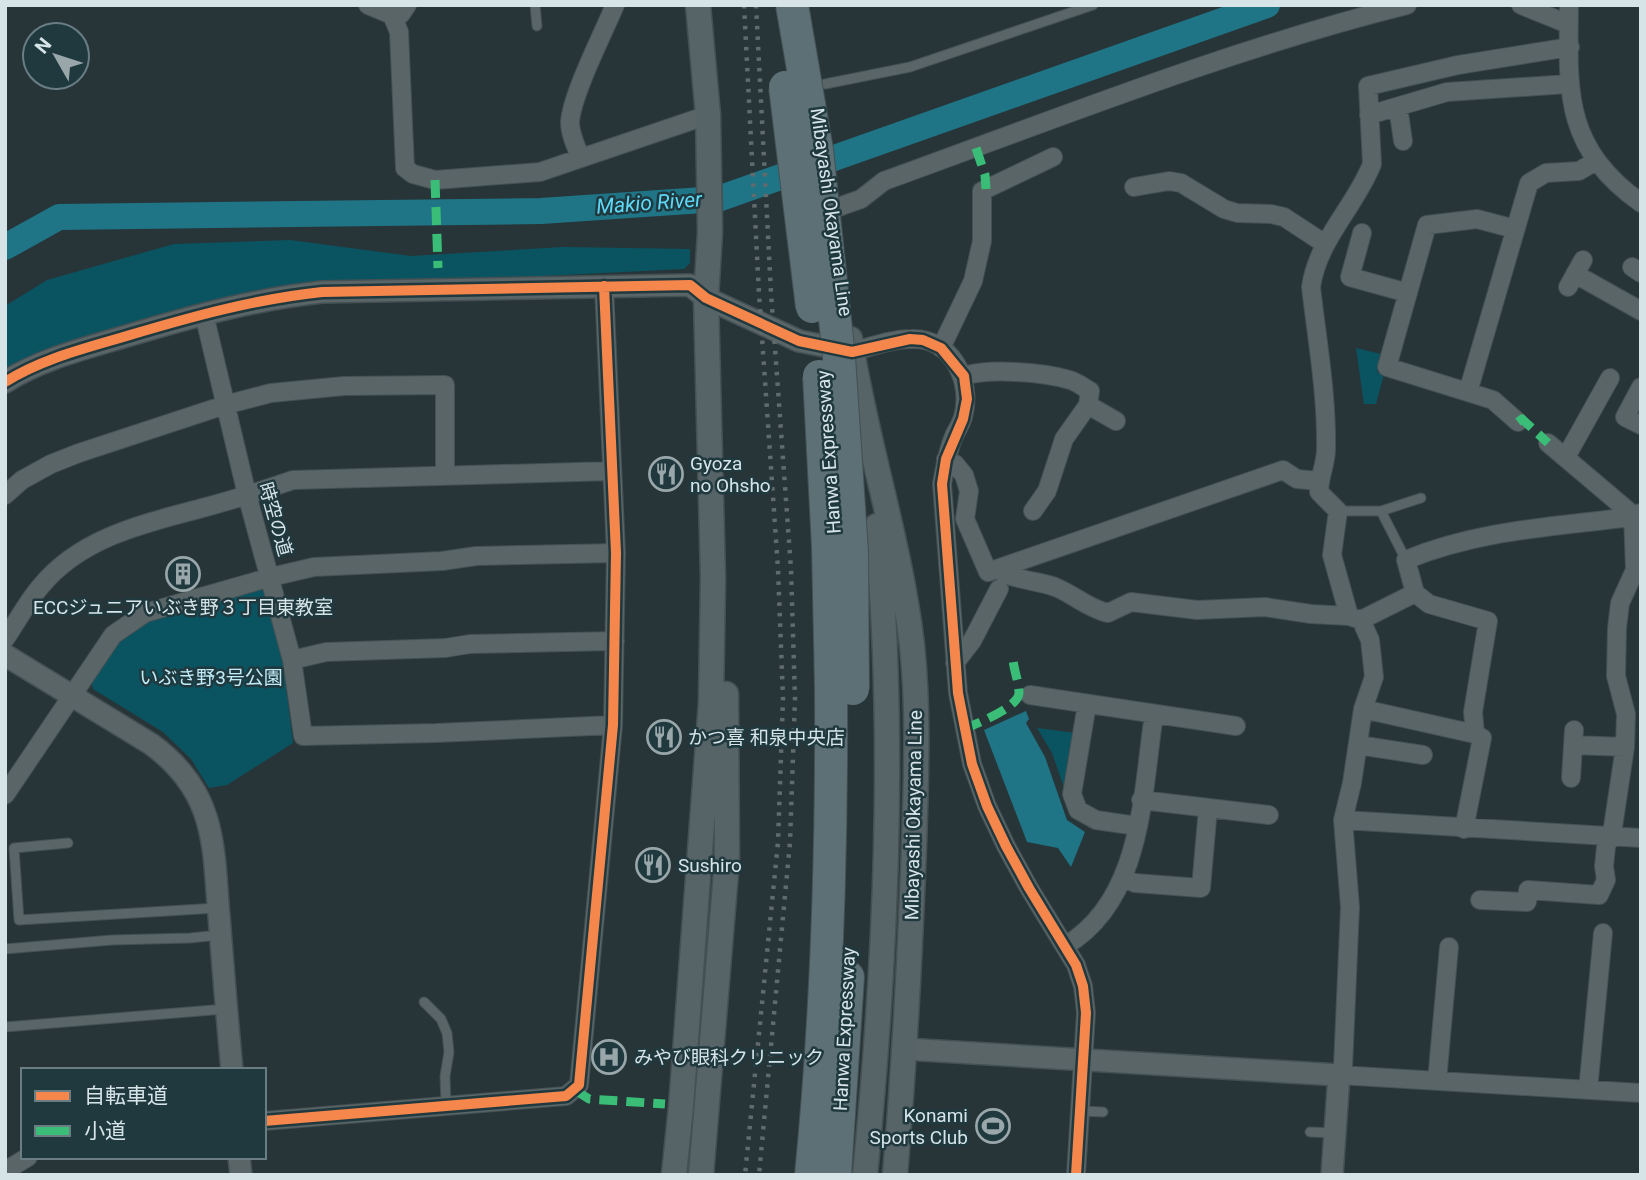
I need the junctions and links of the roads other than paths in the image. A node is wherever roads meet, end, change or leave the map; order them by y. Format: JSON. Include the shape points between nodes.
{"nodes":[{"id":1,"x":368,"y":5,"type":"edge"},
{"id":2,"x":536,"y":5,"type":"edge"},
{"id":3,"x":615,"y":5,"type":"edge"},
{"id":4,"x":698,"y":5,"type":"edge"},
{"id":5,"x":774,"y":5,"type":"edge"},
{"id":6,"x":792,"y":5,"type":"edge"},
{"id":7,"x":807,"y":5,"type":"edge"},
{"id":8,"x":1093,"y":5,"type":"edge"},
{"id":9,"x":1407,"y":5,"type":"edge"},
{"id":10,"x":1521,"y":5,"type":"edge"},
{"id":11,"x":399,"y":10,"type":"edge"},
{"id":12,"x":1569,"y":12,"type":"edge"},
{"id":13,"x":537,"y":26,"type":"dead end"},
{"id":14,"x":1570,"y":47,"type":"junction"},
{"id":15,"x":1568,"y":84,"type":"junction"},
{"id":16,"x":821,"y":90,"type":"junction"},
{"id":17,"x":1398,"y":107,"type":"junction"},
{"id":18,"x":1369,"y":115,"type":"junction"},
{"id":19,"x":708,"y":123,"type":"junction"},
{"id":20,"x":1404,"y":141,"type":"dead end"},
{"id":21,"x":1053,"y":157,"type":"dead end"},
{"id":22,"x":581,"y":158,"type":"junction"},
{"id":23,"x":1596,"y":161,"type":"junction"},
{"id":24,"x":1133,"y":187,"type":"dead end"},
{"id":25,"x":830,"y":204,"type":"junction"},
{"id":26,"x":1641,"y":204,"type":"edge"},
{"id":27,"x":1515,"y":229,"type":"junction"},
{"id":28,"x":1325,"y":244,"type":"junction"},
{"id":29,"x":1364,"y":246,"type":"dead end"},
{"id":30,"x":1575,"y":274,"type":"dead end"},
{"id":31,"x":604,"y":286,"type":"junction"},
{"id":32,"x":1408,"y":293,"type":"junction"},
{"id":33,"x":706,"y":298,"type":"junction"},
{"id":34,"x":1640,"y":309,"type":"edge"},
{"id":35,"x":204,"y":314,"type":"junction"},
{"id":36,"x":941,"y":348,"type":"junction"},
{"id":37,"x":852,"y":352,"type":"junction"},
{"id":38,"x":964,"y":376,"type":"junction"},
{"id":39,"x":1610,"y":378,"type":"dead end"},
{"id":40,"x":5,"y":382,"type":"edge"},
{"id":41,"x":1641,"y":387,"type":"edge"},
{"id":42,"x":1468,"y":392,"type":"junction"},
{"id":43,"x":225,"y":405,"type":"junction"},
{"id":44,"x":1088,"y":405,"type":"junction"},
{"id":45,"x":1507,"y":419,"type":"dead end"},
{"id":46,"x":1116,"y":421,"type":"dead end"},
{"id":47,"x":1641,"y":425,"type":"edge"},
{"id":48,"x":1548,"y":443,"type":"dead end"},
{"id":49,"x":1566,"y":457,"type":"junction"},
{"id":50,"x":874,"y":459,"type":"junction"},
{"id":51,"x":946,"y":460,"type":"junction"},
{"id":52,"x":612,"y":471,"type":"junction"},
{"id":53,"x":445,"y":475,"type":"junction"},
{"id":54,"x":1319,"y":481,"type":"junction"},
{"id":55,"x":5,"y":495,"type":"edge"},
{"id":56,"x":247,"y":495,"type":"junction"},
{"id":57,"x":1421,"y":498,"type":"dead end"},
{"id":58,"x":1033,"y":511,"type":"dead end"},
{"id":59,"x":1338,"y":511,"type":"junction"},
{"id":60,"x":1381,"y":511,"type":"junction"},
{"id":61,"x":1637,"y":514,"type":"edge"},
{"id":62,"x":616,"y":553,"type":"junction"},
{"id":63,"x":1406,"y":560,"type":"junction"},
{"id":64,"x":997,"y":569,"type":"junction"},
{"id":65,"x":1637,"y":575,"type":"edge"},
{"id":66,"x":271,"y":577,"type":"junction"},
{"id":67,"x":713,"y":578,"type":"junction"},
{"id":68,"x":999,"y":590,"type":"dead end"},
{"id":69,"x":1415,"y":593,"type":"junction"},
{"id":70,"x":1355,"y":618,"type":"junction"},
{"id":71,"x":5,"y":639,"type":"edge"},
{"id":72,"x":615,"y":641,"type":"junction"},
{"id":73,"x":5,"y":655,"type":"edge"},
{"id":74,"x":292,"y":660,"type":"junction"},
{"id":75,"x":955,"y":663,"type":"junction"},
{"id":76,"x":842,"y":689,"type":"junction"},
{"id":77,"x":72,"y":695,"type":"junction"},
{"id":78,"x":1030,"y":695,"type":"dead end"},
{"id":79,"x":1087,"y":704,"type":"junction"},
{"id":80,"x":1363,"y":709,"type":"junction"},
{"id":81,"x":1154,"y":714,"type":"junction"},
{"id":82,"x":613,"y":725,"type":"junction"},
{"id":83,"x":1236,"y":726,"type":"dead end"},
{"id":84,"x":1475,"y":734,"type":"junction"},
{"id":85,"x":1358,"y":745,"type":"junction"},
{"id":86,"x":1625,"y":747,"type":"junction"},
{"id":87,"x":1423,"y":755,"type":"dead end"},
{"id":88,"x":1571,"y":778,"type":"dead end"},
{"id":89,"x":5,"y":795,"type":"edge"},
{"id":90,"x":1141,"y":800,"type":"junction"},
{"id":91,"x":1208,"y":808,"type":"junction"},
{"id":92,"x":1269,"y":815,"type":"dead end"},
{"id":93,"x":1343,"y":820,"type":"junction"},
{"id":94,"x":1137,"y":826,"type":"junction"},
{"id":95,"x":1464,"y":829,"type":"junction"},
{"id":96,"x":1611,"y":836,"type":"junction"},
{"id":97,"x":1641,"y":838,"type":"edge"},
{"id":98,"x":68,"y":843,"type":"dead end"},
{"id":99,"x":1123,"y":878,"type":"junction"},
{"id":100,"x":1488,"y":904,"type":"dead end"},
{"id":101,"x":218,"y":908,"type":"junction"},
{"id":102,"x":1603,"y":933,"type":"dead end"},
{"id":103,"x":221,"y":935,"type":"junction"},
{"id":104,"x":1065,"y":946,"type":"junction"},
{"id":105,"x":1449,"y":947,"type":"dead end"},
{"id":106,"x":5,"y":949,"type":"edge"},
{"id":107,"x":424,"y":1002,"type":"dead end"},
{"id":108,"x":227,"y":1009,"type":"junction"},
{"id":109,"x":5,"y":1027,"type":"edge"},
{"id":110,"x":905,"y":1049,"type":"junction"},
{"id":111,"x":1084,"y":1060,"type":"junction"},
{"id":112,"x":232,"y":1068,"type":"edge"},
{"id":113,"x":1339,"y":1075,"type":"junction"},
{"id":114,"x":1437,"y":1082,"type":"junction"},
{"id":115,"x":1588,"y":1090,"type":"junction"},
{"id":116,"x":1641,"y":1093,"type":"edge"},
{"id":117,"x":446,"y":1106,"type":"junction"},
{"id":118,"x":1081,"y":1111,"type":"junction"},
{"id":119,"x":1103,"y":1112,"type":"dead end"},
{"id":120,"x":266,"y":1121,"type":"edge"},
{"id":121,"x":1310,"y":1132,"type":"dead end"},
{"id":122,"x":1335,"y":1133,"type":"junction"},
{"id":123,"x":25,"y":1159,"type":"edge"},
{"id":124,"x":5,"y":1171,"type":"edge"},
{"id":125,"x":674,"y":1175,"type":"edge"},
{"id":126,"x":701,"y":1175,"type":"edge"},
{"id":127,"x":811,"y":1175,"type":"edge"},
{"id":128,"x":835,"y":1175,"type":"edge"},
{"id":129,"x":865,"y":1175,"type":"edge"},
{"id":130,"x":895,"y":1175,"type":"edge"},
{"id":131,"x":1076,"y":1175,"type":"edge"},
{"id":132,"x":1332,"y":1175,"type":"edge"}],
"edges":[{"from":1,"to":11,"type":"street"},
{"from":2,"to":13,"type":"lane"},
{"from":3,"to":22,"type":"street","via":[[574,104],[570,124]]},
{"from":4,"to":19,"type":"main road"},
{"from":5,"to":76,"type":"highway","name":"Hanwa Expressway","bridge":true,"via":[[818,356],[828,547]]},
{"from":6,"to":76,"type":"highway","name":"Hanwa Expressway","bridge":true,"via":[[817,150],[839,357],[852,552]]},
{"from":7,"to":16,"type":"main road","name":"Mibayashi Okayama Line"},
{"from":8,"to":16,"type":"lane","via":[[910,68]]},
{"from":9,"to":25,"type":"street","via":[[1350,19],[1154,84],[884,181],[861,199]]},
{"from":10,"to":12,"type":"street"},
{"from":11,"to":22,"type":"street","via":[[405,168],[435,180],[540,173]]},
{"from":12,"to":14,"type":"street"},
{"from":14,"to":15,"type":"street"},
{"from":14,"to":18,"type":"street","via":[[1458,65],[1368,86]]},
{"from":15,"to":17,"type":"street","via":[[1503,83],[1427,91]]},
{"from":15,"to":23,"type":"street","via":[[1575,122]]},
{"from":16,"to":25,"type":"main road","name":"Mibayashi Okayama Line"},
{"from":17,"to":18,"type":"street"},
{"from":17,"to":20,"type":"street"},
{"from":18,"to":28,"type":"street","via":[[1372,164]]},
{"from":19,"to":22,"type":"street"},
{"from":19,"to":33,"type":"main road"},
{"from":21,"to":36,"type":"street","via":[[1019,183],[982,191],[989,230],[968,270],[973,281]]},
{"from":23,"to":26,"type":"street"},
{"from":23,"to":27,"type":"street","via":[[1579,171],[1546,173],[1529,183]]},
{"from":24,"to":28,"type":"street","via":[[1181,183],[1224,209],[1284,216]]},
{"from":25,"to":37,"type":"main road","name":"Mibayashi Okayama Line"},
{"from":27,"to":32,"type":"street","via":[[1477,219],[1427,225]]},
{"from":27,"to":42,"type":"street"},
{"from":28,"to":54,"type":"street","via":[[1311,287],[1326,439]]},
{"from":29,"to":32,"type":"street","via":[[1350,277]]},
{"from":30,"to":34,"type":"street"},
{"from":31,"to":33,"type":"street","via":[[690,285]]},
{"from":31,"to":35,"type":"street","via":[[322,292],[279,296]]},
{"from":31,"to":52,"type":"street"},
{"from":32,"to":42,"type":"street","via":[[1387,367]]},
{"from":33,"to":37,"type":"street","via":[[799,341]]},
{"from":33,"to":67,"type":"main road"},
{"from":35,"to":40,"type":"street","via":[[65,354]]},
{"from":35,"to":43,"type":"street","name":"時空の道"},
{"from":36,"to":37,"type":"street","via":[[911,339]]},
{"from":36,"to":38,"type":"street"},
{"from":37,"to":50,"type":"main road","name":"Mibayashi Okayama Line"},
{"from":38,"to":44,"type":"street","via":[[1000,373],[1071,380],[1090,391]]},
{"from":38,"to":51,"type":"street","via":[[967,399],[963,419]]},
{"from":39,"to":49,"type":"street"},
{"from":41,"to":47,"type":"street","via":[[1625,417]]},
{"from":42,"to":45,"type":"street","via":[[1493,400]]},
{"from":43,"to":53,"type":"street","via":[[271,393],[344,386],[444,385]]},
{"from":43,"to":55,"type":"street","via":[[51,464]]},
{"from":43,"to":56,"type":"street","name":"時空の道"},
{"from":44,"to":46,"type":"street"},
{"from":44,"to":58,"type":"street","via":[[1064,439],[1046,491]]},
{"from":48,"to":49,"type":"street"},
{"from":49,"to":61,"type":"street"},
{"from":50,"to":110,"type":"main road","name":"Mibayashi Okayama Line","via":[[899,563],[912,646],[917,742]]},
{"from":50,"to":129,"type":"main road","name":"Mibayashi Okayama Line","via":[[888,678],[888,754],[880,999]]},
{"from":51,"to":64,"type":"street","via":[[964,475],[969,491],[965,519],[988,572]]},
{"from":51,"to":75,"type":"street","via":[[943,512]]},
{"from":52,"to":53,"type":"street"},
{"from":52,"to":62,"type":"street"},
{"from":53,"to":56,"type":"street","via":[[293,480]]},
{"from":54,"to":59,"type":"street","via":[[1319,492]]},
{"from":54,"to":64,"type":"street","via":[[1297,479],[1283,470]]},
{"from":56,"to":66,"type":"street","name":"時空の道"},
{"from":56,"to":71,"type":"street","via":[[133,527],[92,545],[41,586]]},
{"from":57,"to":60,"type":"lane"},
{"from":59,"to":60,"type":"lane"},
{"from":59,"to":70,"type":"street","via":[[1332,555]]},
{"from":60,"to":63,"type":"lane"},
{"from":61,"to":63,"type":"street","via":[[1491,534]]},
{"from":61,"to":65,"type":"street"},
{"from":62,"to":66,"type":"street","via":[[314,567]]},
{"from":62,"to":72,"type":"street"},
{"from":63,"to":69,"type":"street"},
{"from":64,"to":70,"type":"street","via":[[1007,576],[1053,586],[1091,609],[1108,613],[1131,602],[1197,610],[1265,607]]},
{"from":65,"to":86,"type":"street","via":[[1620,603],[1617,628],[1616,676],[1626,714]]},
{"from":66,"to":74,"type":"street","name":"時空の道"},
{"from":66,"to":77,"type":"street","via":[[145,613],[126,624],[113,635]]},
{"from":67,"to":125,"type":"main road","via":[[708,757]]},
{"from":67,"to":126,"type":"main road","via":[[725,625],[727,860]]},
{"from":68,"to":75,"type":"street"},
{"from":69,"to":70,"type":"street"},
{"from":69,"to":84,"type":"street","via":[[1429,604],[1488,621],[1473,712]]},
{"from":70,"to":80,"type":"street","via":[[1370,640],[1374,677]]},
{"from":72,"to":74,"type":"street","via":[[326,652]]},
{"from":72,"to":82,"type":"street"},
{"from":73,"to":77,"type":"street"},
{"from":74,"to":82,"type":"street","name":"時空の道","via":[[303,736]]},
{"from":75,"to":104,"type":"street","via":[[972,764],[987,806]]},
{"from":76,"to":127,"type":"highway","name":"Hanwa Expressway"},
{"from":76,"to":128,"type":"highway","name":"Hanwa Expressway","via":[[853,839]]},
{"from":77,"to":89,"type":"street"},
{"from":77,"to":101,"type":"street","via":[[167,755],[182,773],[207,820]]},
{"from":78,"to":79,"type":"street"},
{"from":79,"to":81,"type":"street"},
{"from":79,"to":94,"type":"street","via":[[1072,794],[1079,810],[1096,820]]},
{"from":80,"to":84,"type":"street"},
{"from":80,"to":85,"type":"street"},
{"from":81,"to":83,"type":"street"},
{"from":81,"to":90,"type":"street"},
{"from":82,"to":117,"type":"street","via":[[579,1085],[565,1096]]},
{"from":84,"to":95,"type":"street","via":[[1482,738]]},
{"from":85,"to":87,"type":"street"},
{"from":85,"to":93,"type":"street"},
{"from":86,"to":88,"type":"street","via":[[1573,737]]},
{"from":86,"to":96,"type":"street"},
{"from":90,"to":91,"type":"street"},
{"from":90,"to":94,"type":"street"},
{"from":91,"to":92,"type":"street"},
{"from":91,"to":99,"type":"street","via":[[1201,888]]},
{"from":93,"to":95,"type":"street"},
{"from":93,"to":113,"type":"street","via":[[1350,907]]},
{"from":94,"to":99,"type":"street"},
{"from":95,"to":96,"type":"street"},
{"from":96,"to":97,"type":"street"},
{"from":96,"to":100,"type":"street","via":[[1604,866],[1606,880],[1599,895],[1582,900],[1528,890],[1527,909]]},
{"from":98,"to":101,"type":"lane","via":[[14,848],[19,920]]},
{"from":99,"to":104,"type":"street","via":[[1103,914]]},
{"from":101,"to":103,"type":"street"},
{"from":102,"to":115,"type":"street","via":[[1608,959]]},
{"from":103,"to":106,"type":"lane"},
{"from":103,"to":108,"type":"street"},
{"from":104,"to":111,"type":"street","via":[[1083,986]]},
{"from":105,"to":114,"type":"street","via":[[1456,975],[1436,1022]]},
{"from":107,"to":117,"type":"lane","via":[[441,1019],[447,1033]]},
{"from":108,"to":109,"type":"lane"},
{"from":108,"to":112,"type":"street"},
{"from":110,"to":111,"type":"street"},
{"from":110,"to":130,"type":"main road","name":"Mibayashi Okayama Line"},
{"from":111,"to":113,"type":"street"},
{"from":111,"to":118,"type":"street"},
{"from":113,"to":114,"type":"street"},
{"from":113,"to":122,"type":"street"},
{"from":114,"to":115,"type":"street"},
{"from":115,"to":116,"type":"street"},
{"from":117,"to":120,"type":"street"},
{"from":118,"to":119,"type":"lane"},
{"from":118,"to":131,"type":"street"},
{"from":121,"to":122,"type":"lane"},
{"from":122,"to":132,"type":"street"},
{"from":123,"to":124,"type":"street"}]}
